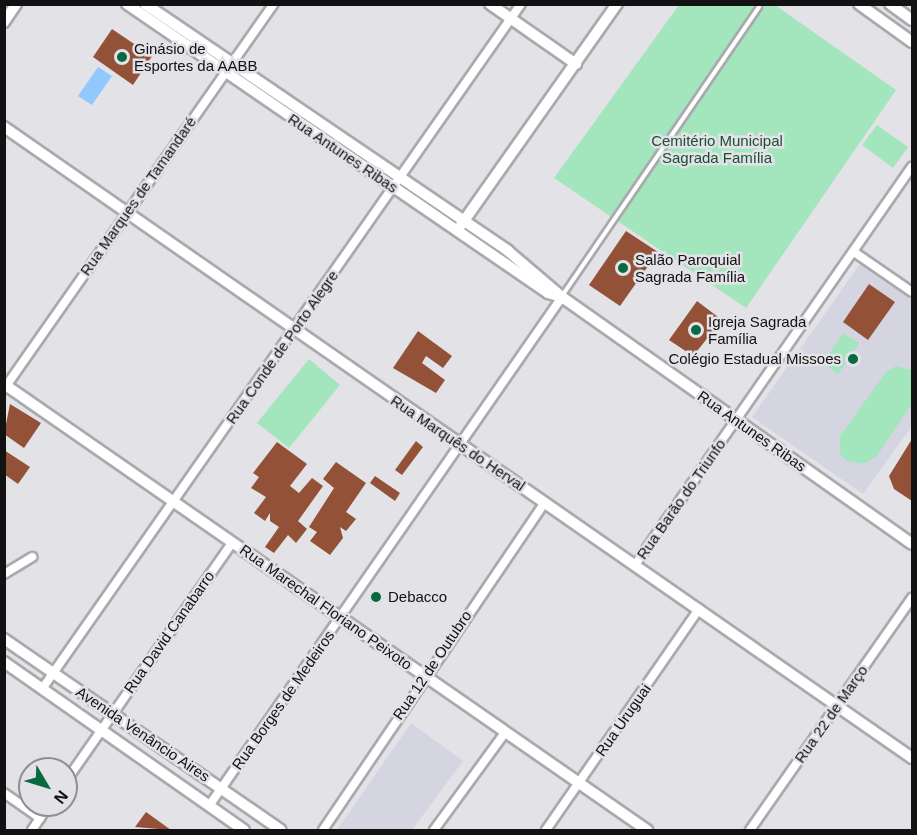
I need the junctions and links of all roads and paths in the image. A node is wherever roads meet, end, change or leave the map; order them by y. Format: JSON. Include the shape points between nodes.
{"nodes":[{"id":1,"x":16,"y":4,"type":"edge"},
{"id":2,"x":127,"y":4,"type":"edge"},
{"id":3,"x":145,"y":4,"type":"edge"},
{"id":4,"x":274,"y":4,"type":"edge"},
{"id":5,"x":490,"y":4,"type":"edge"},
{"id":6,"x":521,"y":4,"type":"edge"},
{"id":7,"x":617,"y":4,"type":"edge"},
{"id":8,"x":859,"y":4,"type":"edge"},
{"id":9,"x":890,"y":4,"type":"edge"},
{"id":10,"x":759,"y":7,"type":"dead end"},
{"id":11,"x":511,"y":19,"type":"junction"},
{"id":12,"x":912,"y":20,"type":"edge"},
{"id":13,"x":159,"y":21,"type":"junction"},
{"id":14,"x":4,"y":22,"type":"edge"},
{"id":15,"x":912,"y":42,"type":"edge"},
{"id":16,"x":576,"y":64,"type":"junction"},
{"id":17,"x":229,"y":68,"type":"junction"},
{"id":18,"x":4,"y":127,"type":"edge"},
{"id":19,"x":912,"y":167,"type":"edge"},
{"id":20,"x":396,"y":184,"type":"junction"},
{"id":21,"x":125,"y":214,"type":"junction"},
{"id":22,"x":461,"y":225,"type":"junction"},
{"id":23,"x":854,"y":252,"type":"junction"},
{"id":24,"x":912,"y":292,"type":"edge"},
{"id":25,"x":562,"y":297,"type":"junction"},
{"id":26,"x":295,"y":331,"type":"junction"},
{"id":27,"x":5,"y":386,"type":"edge"},
{"id":28,"x":735,"y":419,"type":"junction"},
{"id":29,"x":460,"y":445,"type":"junction"},
{"id":30,"x":174,"y":502,"type":"junction"},
{"id":31,"x":545,"y":502,"type":"junction"},
{"id":32,"x":232,"y":543,"type":"junction"},
{"id":33,"x":912,"y":544,"type":"edge"},
{"id":34,"x":32,"y":557,"type":"dead end"},
{"id":35,"x":635,"y":565,"type":"junction"},
{"id":36,"x":4,"y":574,"type":"edge"},
{"id":37,"x":912,"y":598,"type":"edge"},
{"id":38,"x":699,"y":609,"type":"junction"},
{"id":39,"x":340,"y":617,"type":"junction"},
{"id":40,"x":4,"y":639,"type":"edge"},
{"id":41,"x":4,"y":662,"type":"edge"},
{"id":42,"x":54,"y":673,"type":"junction"},
{"id":43,"x":424,"y":675,"type":"junction"},
{"id":44,"x":42,"y":689,"type":"junction"},
{"id":45,"x":837,"y":706,"type":"junction"},
{"id":46,"x":111,"y":714,"type":"junction"},
{"id":47,"x":101,"y":730,"type":"junction"},
{"id":48,"x":504,"y":734,"type":"junction"},
{"id":49,"x":156,"y":743,"type":"junction"},
{"id":50,"x":912,"y":758,"type":"edge"},
{"id":51,"x":144,"y":760,"type":"junction"},
{"id":52,"x":78,"y":764,"type":"edge"},
{"id":53,"x":579,"y":783,"type":"junction"},
{"id":54,"x":221,"y":788,"type":"junction"},
{"id":55,"x":4,"y":793,"type":"edge"},
{"id":56,"x":209,"y":806,"type":"junction"},
{"id":57,"x":40,"y":818,"type":"joint"},
{"id":58,"x":32,"y":831,"type":"edge"},
{"id":59,"x":244,"y":831,"type":"edge"},
{"id":60,"x":281,"y":831,"type":"edge"},
{"id":61,"x":323,"y":831,"type":"edge"},
{"id":62,"x":434,"y":831,"type":"edge"},
{"id":63,"x":546,"y":831,"type":"edge"},
{"id":64,"x":646,"y":831,"type":"edge"},
{"id":65,"x":750,"y":831,"type":"edge"}],
"edges":[{"from":1,"to":14,"type":"street"},
{"from":2,"to":13,"type":"street","name":"Rua Antunes Ribas"},
{"from":3,"to":13,"type":"street","name":"Rua Antunes Ribas"},
{"from":4,"to":17,"type":"street","name":"Rua Marques de Tamandaré"},
{"from":5,"to":11,"type":"street"},
{"from":6,"to":11,"type":"street","name":"Rua Conde de Porto Alegre"},
{"from":7,"to":16,"type":"street"},
{"from":8,"to":15,"type":"street"},
{"from":9,"to":12,"type":"street"},
{"from":10,"to":25,"type":"lane"},
{"from":11,"to":16,"type":"street"},
{"from":11,"to":20,"type":"street","name":"Rua Conde de Porto Alegre"},
{"from":13,"to":17,"type":"street","name":"Rua Antunes Ribas"},
{"from":16,"to":22,"type":"street"},
{"from":17,"to":20,"type":"street","name":"Rua Antunes Ribas"},
{"from":17,"to":21,"type":"street","name":"Rua Marques de Tamandaré"},
{"from":18,"to":21,"type":"street","name":"Rua Marquês do Herval"},
{"from":19,"to":23,"type":"street","name":"Rua Barão do Triunfo"},
{"from":20,"to":22,"type":"street","name":"Rua Antunes Ribas"},
{"from":20,"to":26,"type":"street","name":"Rua Conde de Porto Alegre"},
{"from":21,"to":26,"type":"street","name":"Rua Marquês do Herval"},
{"from":21,"to":27,"type":"street","name":"Rua Marques de Tamandaré"},
{"from":22,"to":25,"type":"street","name":"Rua Antunes Ribas"},
{"from":23,"to":24,"type":"street"},
{"from":23,"to":28,"type":"street","name":"Rua Barão do Triunfo"},
{"from":25,"to":28,"type":"street","name":"Rua Antunes Ribas"},
{"from":25,"to":29,"type":"street","name":"Rua Borges de Medeiros"},
{"from":26,"to":29,"type":"street","name":"Rua Marquês do Herval"},
{"from":26,"to":30,"type":"street","name":"Rua Conde de Porto Alegre"},
{"from":27,"to":30,"type":"street","name":"Rua Marechal Floriano Peixoto"},
{"from":28,"to":33,"type":"street","name":"Rua Antunes Ribas"},
{"from":28,"to":35,"type":"street","name":"Rua Barão do Triunfo"},
{"from":29,"to":31,"type":"street","name":"Rua Marquês do Herval"},
{"from":29,"to":39,"type":"street","name":"Rua Borges de Medeiros"},
{"from":30,"to":32,"type":"street","name":"Rua Marechal Floriano Peixoto"},
{"from":30,"to":42,"type":"street","name":"Rua Conde de Porto Alegre"},
{"from":31,"to":35,"type":"street","name":"Rua Marquês do Herval"},
{"from":31,"to":43,"type":"street","name":"Rua 12 de Outubro"},
{"from":32,"to":39,"type":"street","name":"Rua Marechal Floriano Peixoto"},
{"from":32,"to":46,"type":"street","name":"Rua David Canabarro"},
{"from":34,"to":36,"type":"street"},
{"from":35,"to":38,"type":"street","name":"Rua Marquês do Herval"},
{"from":37,"to":45,"type":"street","name":"Rua 22 de Março"},
{"from":38,"to":45,"type":"street","name":"Rua Marquês do Herval"},
{"from":38,"to":53,"type":"street","name":"Rua Uruguai"},
{"from":39,"to":43,"type":"street","name":"Rua Marechal Floriano Peixoto"},
{"from":39,"to":54,"type":"street","name":"Rua Borges de Medeiros"},
{"from":40,"to":42,"type":"street","name":"Avenida Venâncio Aires"},
{"from":41,"to":44,"type":"street","name":"Avenida Venâncio Aires"},
{"from":42,"to":44,"type":"street","name":"Rua Conde de Porto Alegre"},
{"from":42,"to":46,"type":"street","name":"Avenida Venâncio Aires"},
{"from":43,"to":48,"type":"street","name":"Rua Marechal Floriano Peixoto"},
{"from":43,"to":61,"type":"street","name":"Rua 12 de Outubro"},
{"from":44,"to":47,"type":"street","name":"Avenida Venâncio Aires"},
{"from":45,"to":50,"type":"street","name":"Rua Marquês do Herval"},
{"from":45,"to":65,"type":"street","name":"Rua 22 de Março"},
{"from":46,"to":47,"type":"street","name":"Rua David Canabarro"},
{"from":46,"to":49,"type":"street","name":"Avenida Venâncio Aires"},
{"from":47,"to":51,"type":"street","name":"Avenida Venâncio Aires"},
{"from":47,"to":52,"type":"street","name":"Rua David Canabarro"},
{"from":48,"to":53,"type":"street","name":"Rua Marechal Floriano Peixoto"},
{"from":48,"to":62,"type":"street"},
{"from":49,"to":51,"type":"street"},
{"from":49,"to":54,"type":"street","name":"Avenida Venâncio Aires"},
{"from":51,"to":56,"type":"street","name":"Avenida Venâncio Aires"},
{"from":53,"to":63,"type":"street","name":"Rua Uruguai"},
{"from":53,"to":64,"type":"street","name":"Rua Marechal Floriano Peixoto"},
{"from":54,"to":56,"type":"street","name":"Rua Borges de Medeiros"},
{"from":54,"to":60,"type":"street","name":"Avenida Venâncio Aires"},
{"from":55,"to":57,"type":"street"},
{"from":56,"to":59,"type":"street","name":"Avenida Venâncio Aires"},
{"from":57,"to":58,"type":"street"}]}
